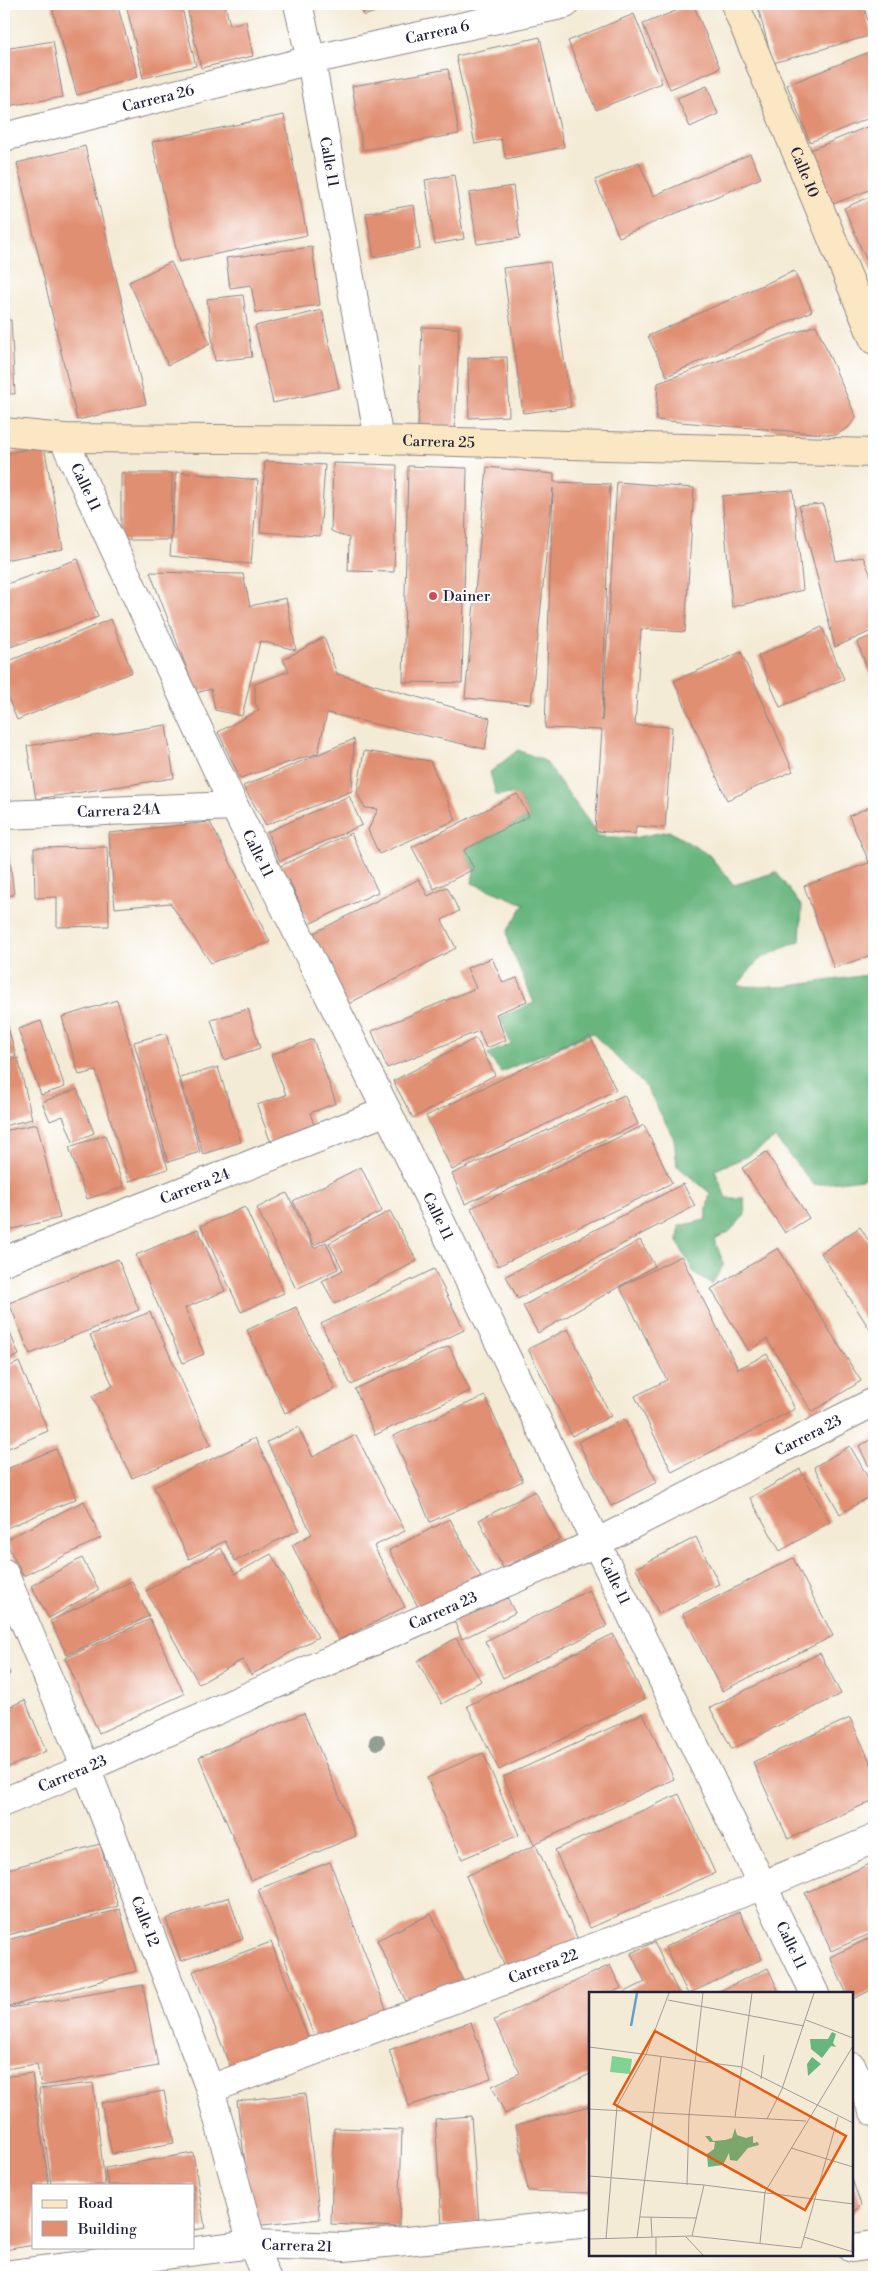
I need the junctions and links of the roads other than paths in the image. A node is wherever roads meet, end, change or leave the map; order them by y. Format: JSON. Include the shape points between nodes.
{"nodes":[{"id":1,"x":298,"y":4,"type":"edge"},
{"id":2,"x":565,"y":4,"type":"edge"},
{"id":3,"x":735,"y":4,"type":"edge"},
{"id":4,"x":311,"y":60,"type":"junction"},
{"id":5,"x":4,"y":137,"type":"edge"},
{"id":6,"x":874,"y":340,"type":"edge"},
{"id":7,"x":4,"y":432,"type":"edge"},
{"id":8,"x":63,"y":438,"type":"junction"},
{"id":9,"x":379,"y":440,"type":"junction"},
{"id":10,"x":874,"y":453,"type":"edge"},
{"id":11,"x":234,"y":806,"type":"junction"},
{"id":12,"x":4,"y":815,"type":"edge"},
{"id":13,"x":387,"y":1112,"type":"junction"},
{"id":14,"x":4,"y":1261,"type":"edge"},
{"id":15,"x":874,"y":1402,"type":"edge"},
{"id":16,"x":596,"y":1543,"type":"junction"},
{"id":17,"x":4,"y":1573,"type":"edge"},
{"id":18,"x":86,"y":1768,"type":"junction"},
{"id":19,"x":4,"y":1802,"type":"edge"},
{"id":20,"x":874,"y":1839,"type":"edge"},
{"id":21,"x":761,"y":1886,"type":"junction"},
{"id":22,"x":814,"y":1992,"type":"edge"},
{"id":23,"x":853,"y":2069,"type":"edge"},
{"id":24,"x":210,"y":2089,"type":"junction"},
{"id":25,"x":874,"y":2112,"type":"edge"},
{"id":26,"x":589,"y":2223,"type":"edge"},
{"id":27,"x":252,"y":2244,"type":"junction"},
{"id":28,"x":874,"y":2245,"type":"edge"},
{"id":29,"x":853,"y":2248,"type":"edge"},
{"id":30,"x":4,"y":2275,"type":"edge"},
{"id":31,"x":266,"y":2277,"type":"edge"}],
"edges":[{"from":1,"to":4,"type":"street","name":"Calle 11"},
{"from":2,"to":4,"type":"street","name":"Carrera 6"},
{"from":3,"to":6,"type":"main road","name":"Calle 10"},
{"from":4,"to":5,"type":"street","name":"Carrera 26"},
{"from":4,"to":9,"type":"street","name":"Calle 11"},
{"from":7,"to":8,"type":"main road","name":"Carrera 25"},
{"from":8,"to":9,"type":"main road","name":"Carrera 25"},
{"from":8,"to":11,"type":"street","name":"Calle 11"},
{"from":9,"to":10,"type":"main road","name":"Carrera 25"},
{"from":11,"to":12,"type":"street","name":"Carrera 24A"},
{"from":11,"to":13,"type":"street","name":"Calle 11"},
{"from":13,"to":14,"type":"street","name":"Carrera 24"},
{"from":13,"to":16,"type":"street","name":"Calle 11"},
{"from":15,"to":16,"type":"street","name":"Carrera 23"},
{"from":16,"to":18,"type":"street","name":"Carrera 23"},
{"from":16,"to":21,"type":"street","name":"Calle 11"},
{"from":17,"to":18,"type":"street","name":"Calle 12"},
{"from":18,"to":19,"type":"street","name":"Carrera 23"},
{"from":18,"to":24,"type":"street","name":"Calle 12"},
{"from":20,"to":21,"type":"street","name":"Carrera 22"},
{"from":21,"to":22,"type":"street","name":"Calle 11"},
{"from":21,"to":24,"type":"street","name":"Carrera 22"},
{"from":23,"to":25,"type":"street"},
{"from":24,"to":27,"type":"street","name":"Calle 12"},
{"from":26,"to":27,"type":"street","name":"Carrera 21","via":[[344,2247]]},
{"from":27,"to":30,"type":"street","name":"Carrera 21"},
{"from":27,"to":31,"type":"street","name":"Calle 12"},
{"from":28,"to":29,"type":"street"}]}
